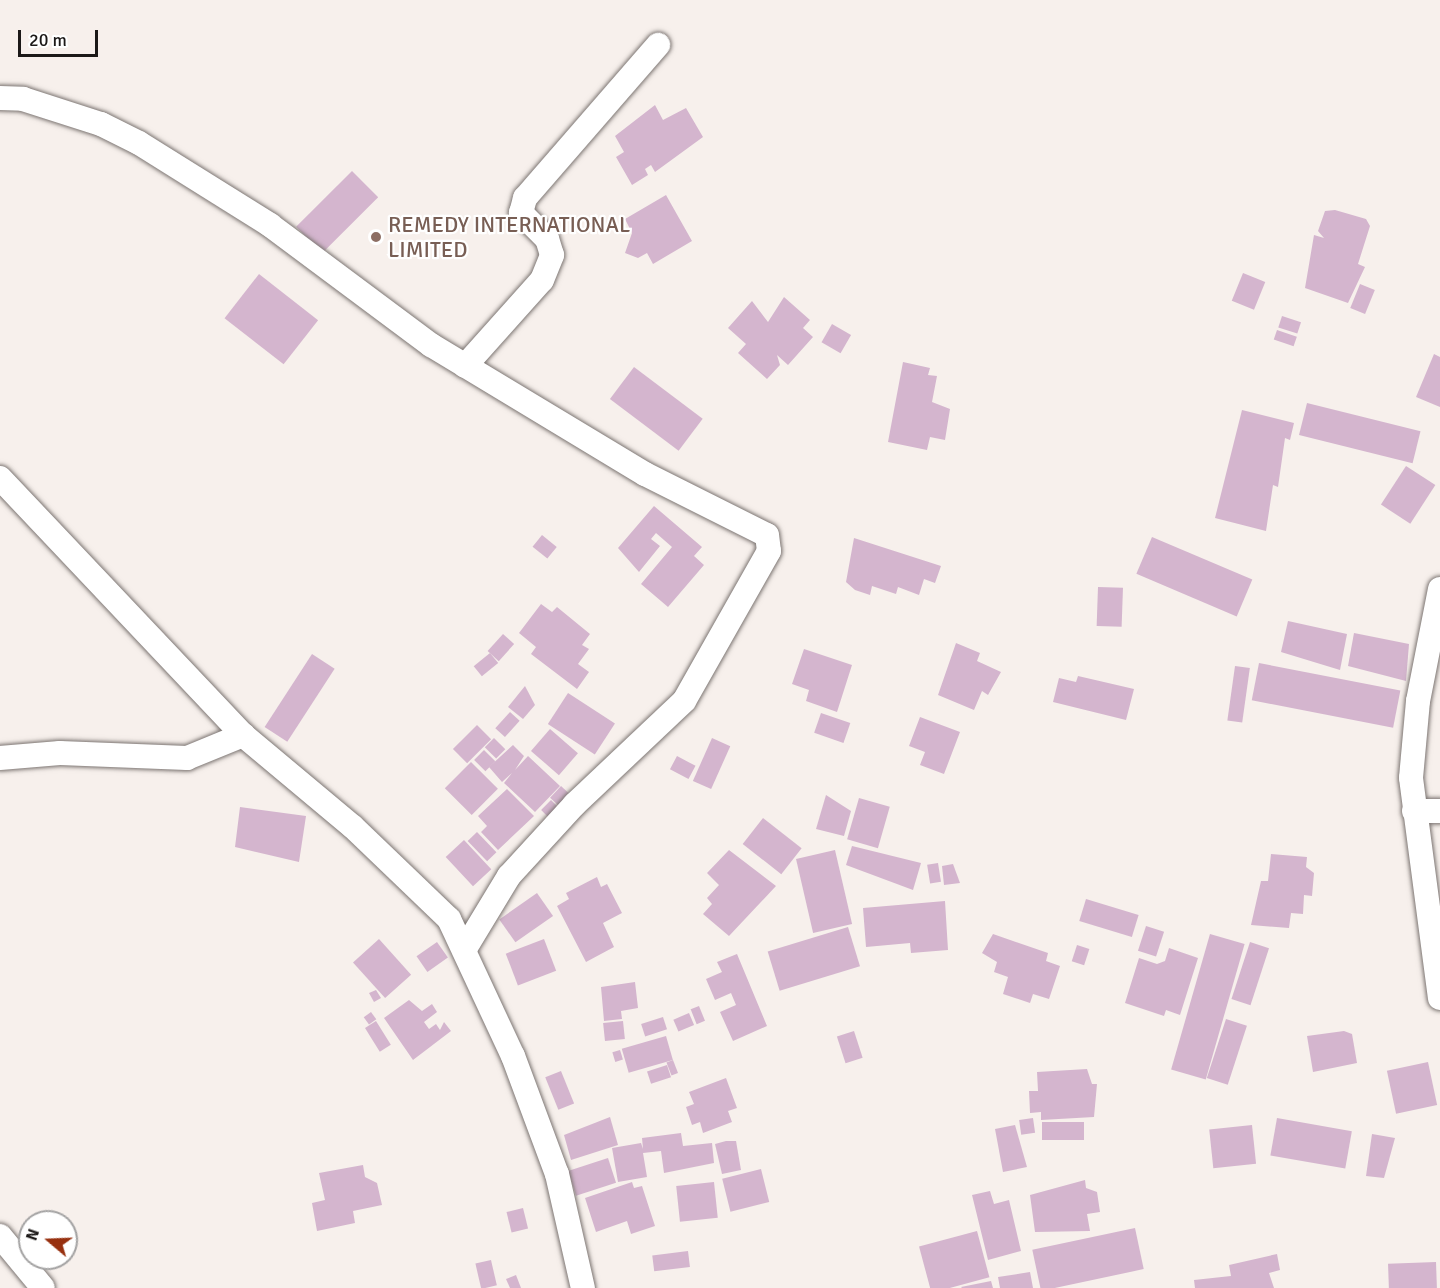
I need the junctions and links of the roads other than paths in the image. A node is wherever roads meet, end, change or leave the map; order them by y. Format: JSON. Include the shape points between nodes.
{"nodes":[{"id":1,"x":658,"y":45,"type":"dead end"},
{"id":2,"x":0,"y":98,"type":"edge"},
{"id":3,"x":465,"y":366,"type":"junction"},
{"id":4,"x":0,"y":478,"type":"edge"},
{"id":5,"x":1440,"y":589,"type":"edge"},
{"id":6,"x":243,"y":735,"type":"junction"},
{"id":7,"x":0,"y":758,"type":"edge"},
{"id":8,"x":1440,"y":811,"type":"edge"},
{"id":9,"x":1414,"y":812,"type":"junction"},
{"id":10,"x":466,"y":947,"type":"junction"},
{"id":11,"x":1440,"y":998,"type":"edge"},
{"id":12,"x":0,"y":1236,"type":"edge"},
{"id":13,"x":43,"y":1288,"type":"edge"},
{"id":14,"x":583,"y":1288,"type":"edge"}],
"edges":[{"from":1,"to":3,"type":"street","via":[[525,198],[521,213],[547,239],[552,255],[542,280]]},
{"from":2,"to":3,"type":"street","via":[[23,99],[101,124],[140,143],[270,225]]},
{"from":3,"to":10,"type":"street","via":[[645,474],[762,531],[770,543],[684,701],[575,804],[509,876]]},
{"from":4,"to":6,"type":"street"},
{"from":5,"to":9,"type":"street","via":[[1418,701]]},
{"from":6,"to":7,"type":"street","via":[[187,758],[60,753]]},
{"from":6,"to":10,"type":"street","via":[[419,887]]},
{"from":8,"to":9,"type":"street"},
{"from":9,"to":11,"type":"street"},
{"from":10,"to":14,"type":"street","via":[[557,1174]]},
{"from":12,"to":13,"type":"street"}]}
